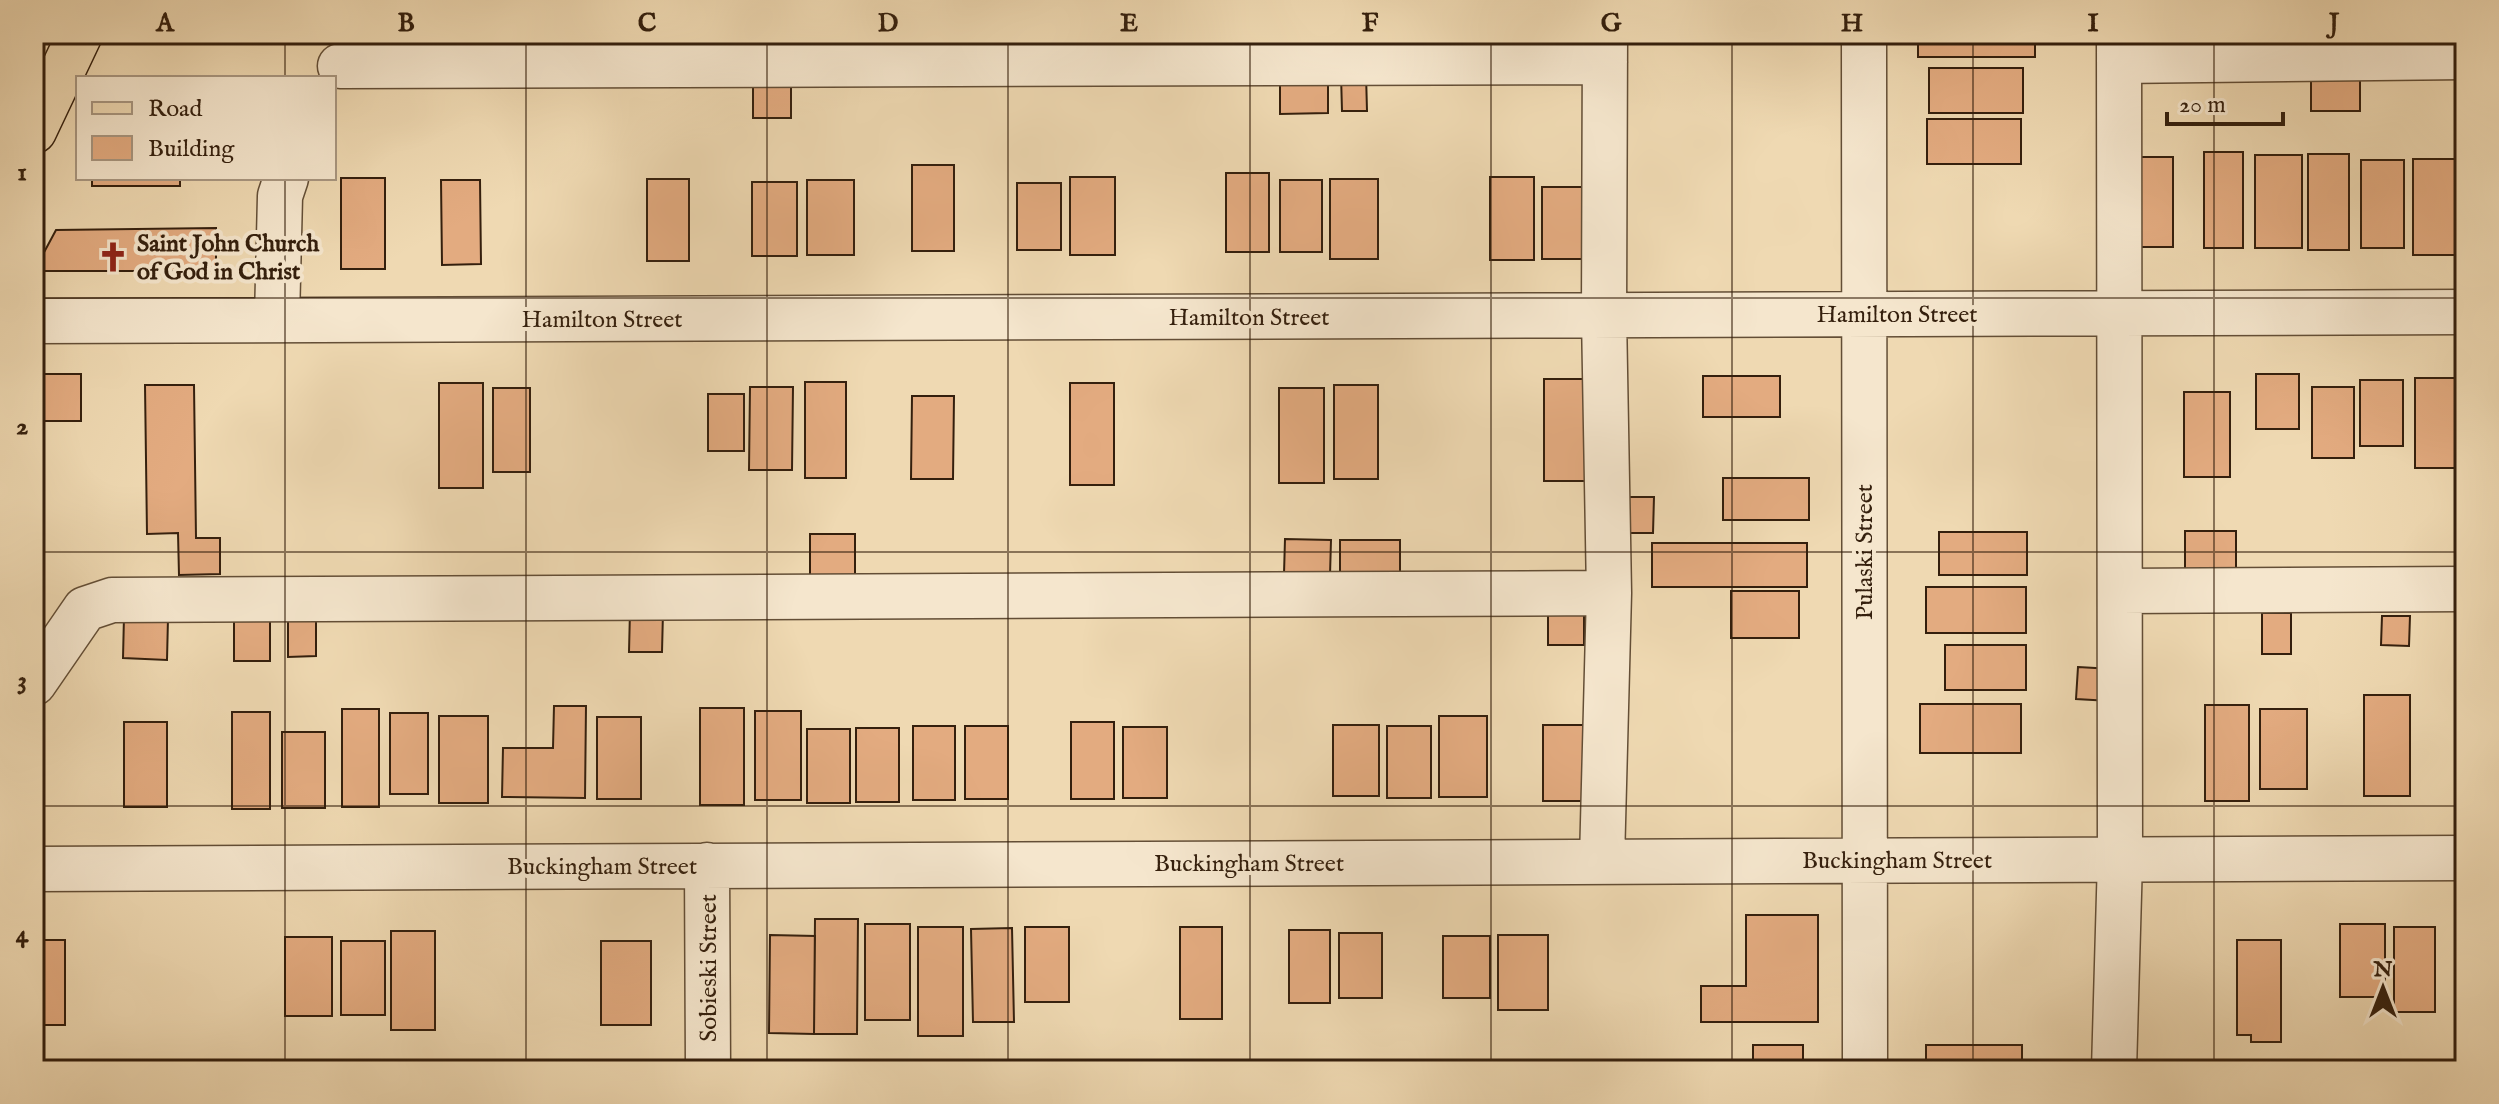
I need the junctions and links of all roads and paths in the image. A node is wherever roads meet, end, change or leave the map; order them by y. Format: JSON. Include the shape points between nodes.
{"nodes":[{"id":1,"x":80,"y":34,"type":"edge"},
{"id":2,"x":1864,"y":34,"type":"edge"},
{"id":3,"x":2119,"y":47,"type":"edge"},
{"id":4,"x":1605,"y":48,"type":"edge"},
{"id":5,"x":2465,"y":57,"type":"edge"},
{"id":6,"x":341,"y":59,"type":"edge"},
{"id":7,"x":34,"y":131,"type":"edge"},
{"id":8,"x":285,"y":180,"type":"edge"},
{"id":9,"x":2465,"y":312,"type":"edge"},
{"id":10,"x":1864,"y":314,"type":"junction"},
{"id":11,"x":2120,"y":314,"type":"junction"},
{"id":12,"x":1604,"y":316,"type":"junction"},
{"id":13,"x":277,"y":319,"type":"junction"},
{"id":14,"x":34,"y":321,"type":"edge"},
{"id":15,"x":2465,"y":589,"type":"edge"},
{"id":16,"x":2121,"y":591,"type":"junction"},
{"id":17,"x":1609,"y":593,"type":"junction"},
{"id":18,"x":34,"y":683,"type":"edge"},
{"id":19,"x":2465,"y":858,"type":"edge"},
{"id":20,"x":2120,"y":859,"type":"junction"},
{"id":21,"x":1864,"y":860,"type":"junction"},
{"id":22,"x":1602,"y":861,"type":"junction"},
{"id":23,"x":707,"y":865,"type":"junction"},
{"id":24,"x":34,"y":869,"type":"edge"},
{"id":25,"x":708,"y":1070,"type":"edge"},
{"id":26,"x":1865,"y":1070,"type":"edge"},
{"id":27,"x":2114,"y":1070,"type":"edge"}],
"edges":[{"from":1,"to":7,"type":"main road"},
{"from":2,"to":10,"type":"street","name":"Pulaski Street"},
{"from":3,"to":5,"type":"street"},
{"from":3,"to":11,"type":"street"},
{"from":4,"to":6,"type":"street"},
{"from":4,"to":12,"type":"street"},
{"from":8,"to":13,"type":"street","via":[[280,196]]},
{"from":9,"to":11,"type":"street","name":"Hamilton Street"},
{"from":10,"to":11,"type":"street","name":"Hamilton Street"},
{"from":10,"to":12,"type":"street","name":"Hamilton Street"},
{"from":10,"to":21,"type":"street","name":"Pulaski Street"},
{"from":11,"to":16,"type":"street"},
{"from":12,"to":13,"type":"street","name":"Hamilton Street"},
{"from":12,"to":17,"type":"street"},
{"from":13,"to":14,"type":"street","name":"Hamilton Street"},
{"from":15,"to":16,"type":"street"},
{"from":16,"to":20,"type":"street"},
{"from":17,"to":18,"type":"street","via":[[112,600],[85,609]]},
{"from":17,"to":22,"type":"street"},
{"from":19,"to":20,"type":"street","name":"Buckingham Street"},
{"from":20,"to":21,"type":"street","name":"Buckingham Street"},
{"from":20,"to":27,"type":"street"},
{"from":21,"to":22,"type":"street","name":"Buckingham Street"},
{"from":21,"to":26,"type":"street","name":"Pulaski Street"},
{"from":22,"to":23,"type":"street","name":"Buckingham Street"},
{"from":23,"to":24,"type":"street","name":"Buckingham Street"},
{"from":23,"to":25,"type":"street","name":"Sobieski Street"}]}
